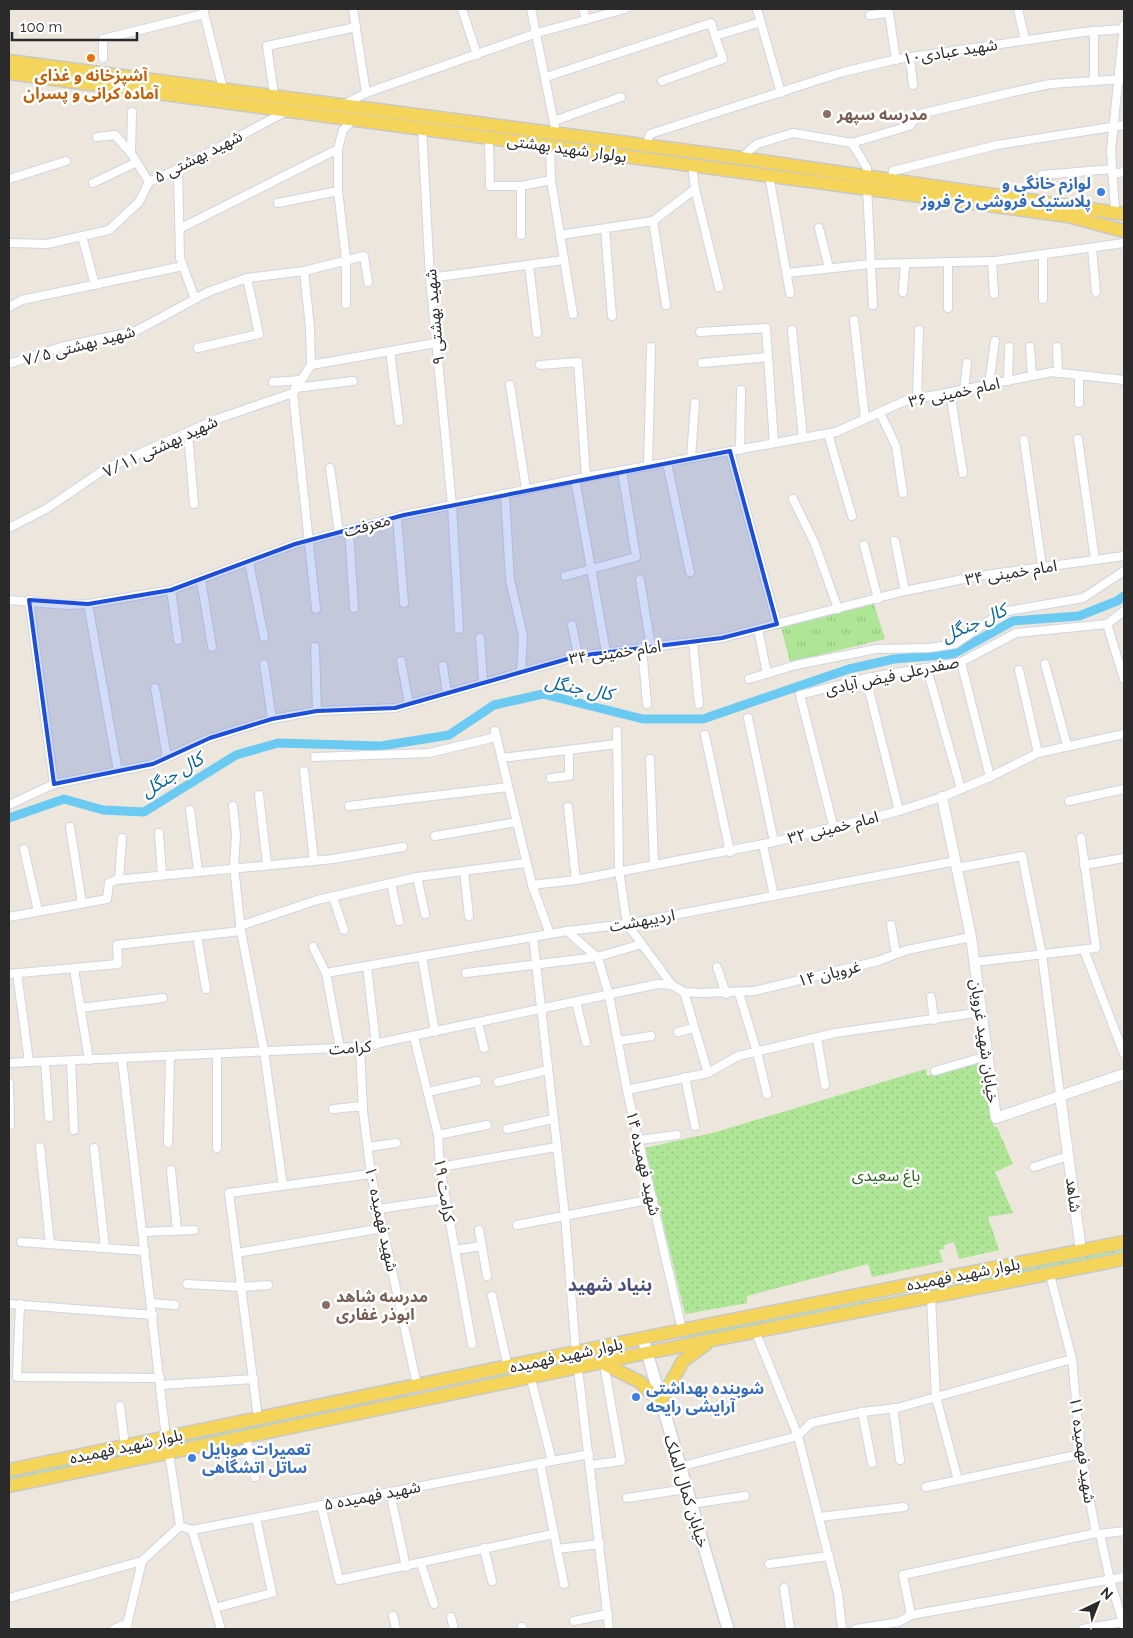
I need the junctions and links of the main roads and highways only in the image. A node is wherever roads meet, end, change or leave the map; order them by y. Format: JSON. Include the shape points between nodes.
{"nodes":[{"id":1,"x":9,"y":61,"type":"edge"},
{"id":2,"x":29,"y":70,"type":"junction"},
{"id":3,"x":9,"y":74,"type":"edge"},
{"id":4,"x":867,"y":182,"type":"junction"},
{"id":5,"x":907,"y":187,"type":"junction"},
{"id":6,"x":1119,"y":212,"type":"edge"},
{"id":7,"x":1124,"y":231,"type":"edge"},
{"id":8,"x":1124,"y":1242,"type":"edge"},
{"id":9,"x":1124,"y":1259,"type":"edge"},
{"id":10,"x":927,"y":1281,"type":"junction"},
{"id":11,"x":931,"y":1298,"type":"junction"},
{"id":12,"x":682,"y":1330,"type":"junction"},
{"id":13,"x":643,"y":1339,"type":"junction"},
{"id":14,"x":708,"y":1342,"type":"junction"},
{"id":15,"x":620,"y":1344,"type":"junction"},
{"id":16,"x":646,"y":1353,"type":"junction"},
{"id":17,"x":604,"y":1364,"type":"junction"},
{"id":18,"x":660,"y":1402,"type":"junction"},
{"id":19,"x":9,"y":1470,"type":"edge"},
{"id":20,"x":9,"y":1486,"type":"edge"},
{"id":21,"x":728,"y":1629,"type":"edge"}],
"edges":[{"from":1,"to":2,"type":"main road","name":"بولوار شهید بهشتی"},
{"from":2,"to":3,"type":"main road","name":"بولوار شهید بهشتی"},
{"from":2,"to":4,"type":"main road","name":"بولوار شهید بهشتی","via":[[287,111],[550,147],[769,175]]},
{"from":2,"to":4,"type":"main road","name":"بولوار شهید بهشتی","via":[[555,127]]},
{"from":4,"to":5,"type":"main road","name":"بولوار شهید بهشتی"},
{"from":4,"to":5,"type":"main road","name":"بولوار شهید بهشتی","via":[[892,179]]},
{"from":5,"to":6,"type":"main road","name":"بولوار شهید بهشتی"},
{"from":5,"to":7,"type":"main road","name":"بولوار شهید بهشتی","via":[[1068,216]]},
{"from":8,"to":10,"type":"main road","name":"بلوار شهید فهمیده"},
{"from":9,"to":11,"type":"main road","name":"بلوار شهید فهمیده"},
{"from":10,"to":11,"type":"main road"},
{"from":10,"to":12,"type":"main road","name":"بلوار شهید فهمیده"},
{"from":11,"to":14,"type":"main road","name":"بلوار شهید فهمیده"},
{"from":12,"to":13,"type":"main road","name":"بلوار شهید فهمیده"},
{"from":12,"to":15,"type":"main road","via":[[668,1327],[627,1337]]},
{"from":13,"to":15,"type":"main road","name":"بلوار شهید فهمیده"},
{"from":13,"to":16,"type":"main road","name":"خیابان کمال الملک"},
{"from":14,"to":16,"type":"main road","name":"بلوار شهید فهمیده"},
{"from":14,"to":18,"type":"main road","via":[[683,1361]]},
{"from":15,"to":19,"type":"main road","name":"بلوار شهید فهمیده"},
{"from":16,"to":17,"type":"main road","name":"بلوار شهید فهمیده"},
{"from":16,"to":18,"type":"main road","name":"خیابان کمال الملک"},
{"from":17,"to":18,"type":"main road","via":[[640,1382]]},
{"from":17,"to":20,"type":"main road","name":"بلوار شهید فهمیده"},
{"from":18,"to":21,"type":"main road","name":"خیابان کمال الملک"}]}
